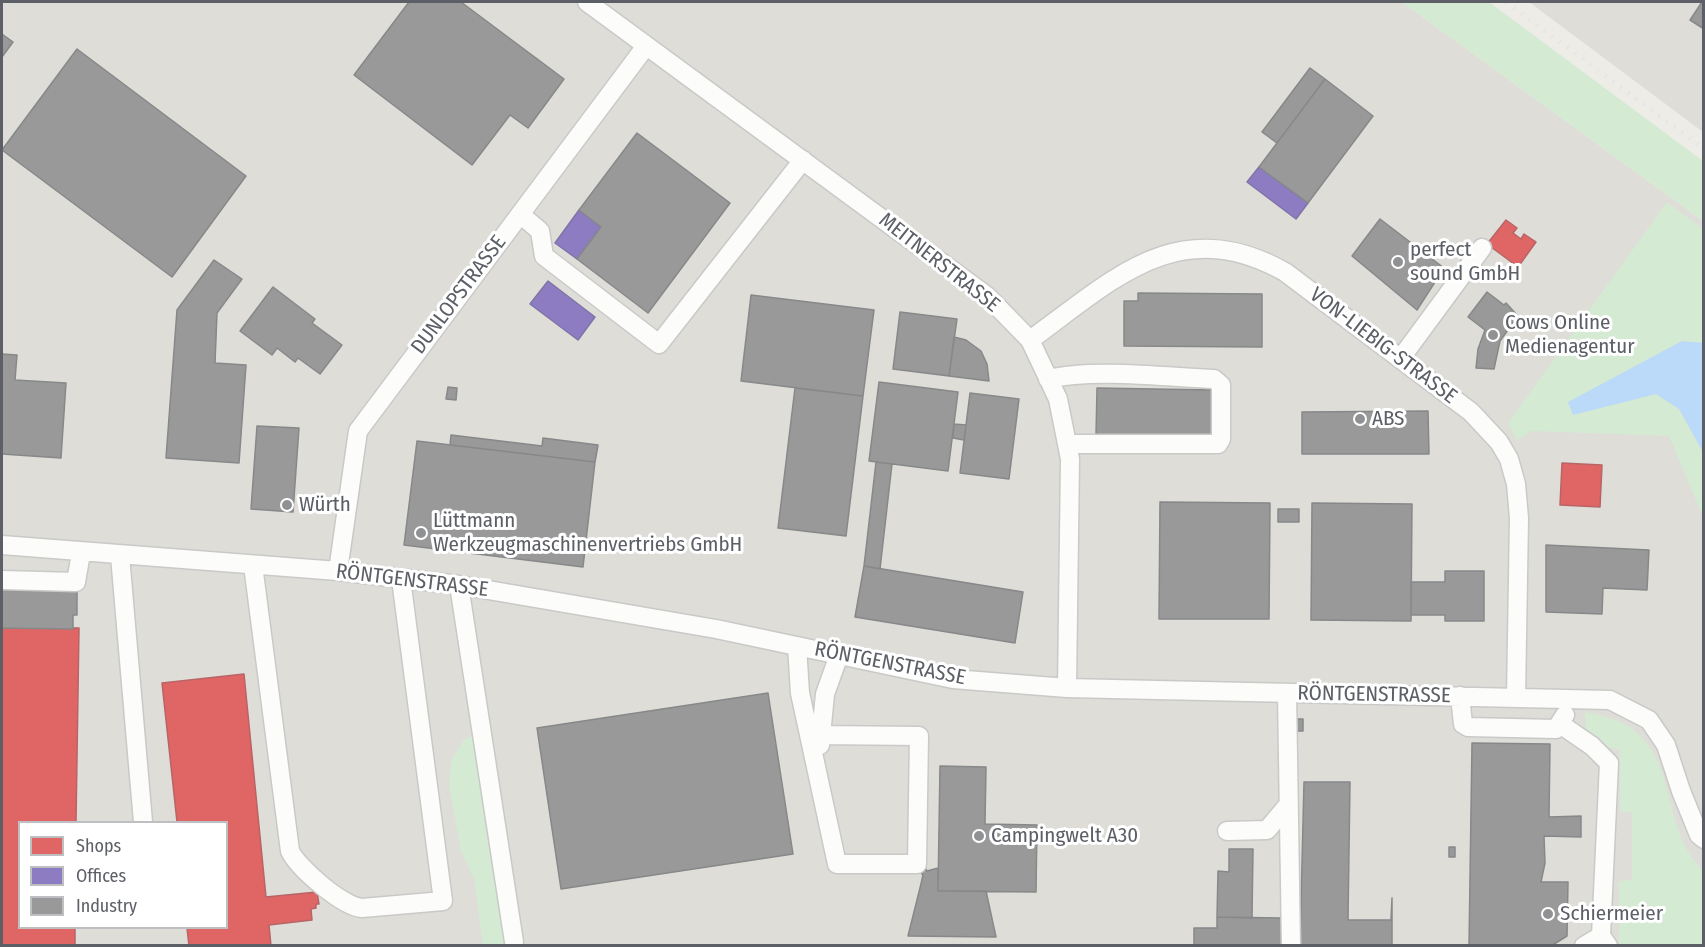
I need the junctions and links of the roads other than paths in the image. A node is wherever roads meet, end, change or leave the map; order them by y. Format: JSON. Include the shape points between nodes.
{"nodes":[{"id":1,"x":587,"y":2,"type":"edge"},
{"id":2,"x":646,"y":46,"type":"junction"},
{"id":3,"x":803,"y":160,"type":"junction"},
{"id":4,"x":520,"y":214,"type":"junction"},
{"id":5,"x":1482,"y":248,"type":"dead end"},
{"id":6,"x":1030,"y":340,"type":"junction"},
{"id":7,"x":1401,"y":358,"type":"junction"},
{"id":8,"x":1048,"y":379,"type":"junction"},
{"id":9,"x":1067,"y":444,"type":"junction"},
{"id":10,"x":2,"y":546,"type":"edge"},
{"id":11,"x":81,"y":553,"type":"junction"},
{"id":12,"x":120,"y":556,"type":"junction"},
{"id":13,"x":253,"y":565,"type":"junction"},
{"id":14,"x":338,"y":571,"type":"junction"},
{"id":15,"x":401,"y":579,"type":"junction"},
{"id":16,"x":2,"y":580,"type":"edge"},
{"id":17,"x":459,"y":585,"type":"junction"},
{"id":18,"x":797,"y":646,"type":"junction"},
{"id":19,"x":838,"y":655,"type":"junction"},
{"id":20,"x":1067,"y":688,"type":"junction"},
{"id":21,"x":1287,"y":694,"type":"junction"},
{"id":22,"x":1460,"y":696,"type":"junction"},
{"id":23,"x":1516,"y":697,"type":"junction"},
{"id":24,"x":1567,"y":698,"type":"junction"},
{"id":25,"x":1560,"y":724,"type":"junction"},
{"id":26,"x":820,"y":735,"type":"junction"},
{"id":27,"x":819,"y":783,"type":"junction"},
{"id":28,"x":1288,"y":805,"type":"junction"},
{"id":29,"x":143,"y":821,"type":"edge"},
{"id":30,"x":1227,"y":831,"type":"dead end"},
{"id":31,"x":1704,"y":839,"type":"edge"},
{"id":32,"x":1604,"y":941,"type":"edge"},
{"id":33,"x":514,"y":942,"type":"dead end"},
{"id":34,"x":1291,"y":945,"type":"edge"},
{"id":35,"x":1584,"y":945,"type":"edge"}],
"edges":[{"from":1,"to":2,"type":"street","name":"MEITNERSTRASSE"},
{"from":2,"to":3,"type":"street","name":"MEITNERSTRASSE"},
{"from":2,"to":4,"type":"street","name":"DUNLOPSTRASSE"},
{"from":3,"to":4,"type":"street","via":[[659,344],[544,256],[540,231]]},
{"from":3,"to":6,"type":"street","name":"MEITNERSTRASSE","via":[[987,296]]},
{"from":4,"to":14,"type":"street","name":"DUNLOPSTRASSE","via":[[358,431]]},
{"from":5,"to":7,"type":"street"},
{"from":6,"to":7,"type":"street","name":"VON-LIEBIG-STRASSE","via":[[1131,267],[1188,248],[1221,249],[1285,272]]},
{"from":6,"to":8,"type":"street","name":"MEITNERSTRASSE"},
{"from":7,"to":23,"type":"street","name":"VON-LIEBIG-STRASSE","via":[[1490,429],[1509,459],[1519,518]]},
{"from":8,"to":9,"type":"street","name":"MEITNERSTRASSE","via":[[1058,399]]},
{"from":8,"to":9,"type":"street","via":[[1072,375],[1159,376],[1214,379],[1221,385],[1218,444]]},
{"from":9,"to":20,"type":"street","name":"MEITNERSTRASSE"},
{"from":10,"to":11,"type":"street","name":"RÖNTGENSTRASSE"},
{"from":11,"to":12,"type":"street","name":"RÖNTGENSTRASSE"},
{"from":11,"to":16,"type":"street","via":[[76,582]]},
{"from":12,"to":13,"type":"street","name":"RÖNTGENSTRASSE"},
{"from":12,"to":29,"type":"street"},
{"from":13,"to":14,"type":"street","name":"RÖNTGENSTRASSE"},
{"from":13,"to":15,"type":"street","via":[[290,851],[301,867],[351,906],[362,909],[444,901]]},
{"from":14,"to":15,"type":"street","name":"RÖNTGENSTRASSE"},
{"from":15,"to":17,"type":"street","name":"RÖNTGENSTRASSE"},
{"from":17,"to":18,"type":"street","name":"RÖNTGENSTRASSE"},
{"from":17,"to":33,"type":"street"},
{"from":18,"to":19,"type":"street","name":"RÖNTGENSTRASSE"},
{"from":18,"to":27,"type":"street","via":[[800,693]]},
{"from":19,"to":20,"type":"street","name":"RÖNTGENSTRASSE","via":[[953,679]]},
{"from":19,"to":26,"type":"street","via":[[825,694]]},
{"from":20,"to":21,"type":"street","name":"RÖNTGENSTRASSE"},
{"from":21,"to":22,"type":"street","name":"RÖNTGENSTRASSE"},
{"from":21,"to":28,"type":"street"},
{"from":22,"to":23,"type":"street","name":"RÖNTGENSTRASSE"},
{"from":22,"to":25,"type":"street","via":[[1463,724],[1467,727],[1556,729]]},
{"from":23,"to":24,"type":"street","name":"RÖNTGENSTRASSE"},
{"from":24,"to":25,"type":"street"},
{"from":24,"to":31,"type":"street","name":"RÖNTGENSTRASSE","via":[[1610,700],[1649,720],[1666,746],[1680,791],[1698,834]]},
{"from":25,"to":32,"type":"street","via":[[1609,763]]},
{"from":26,"to":27,"type":"street"},
{"from":26,"to":27,"type":"street","via":[[920,736],[917,864],[837,864]]},
{"from":28,"to":30,"type":"street","via":[[1267,830]]},
{"from":28,"to":34,"type":"street"},
{"from":32,"to":35,"type":"street"}]}
